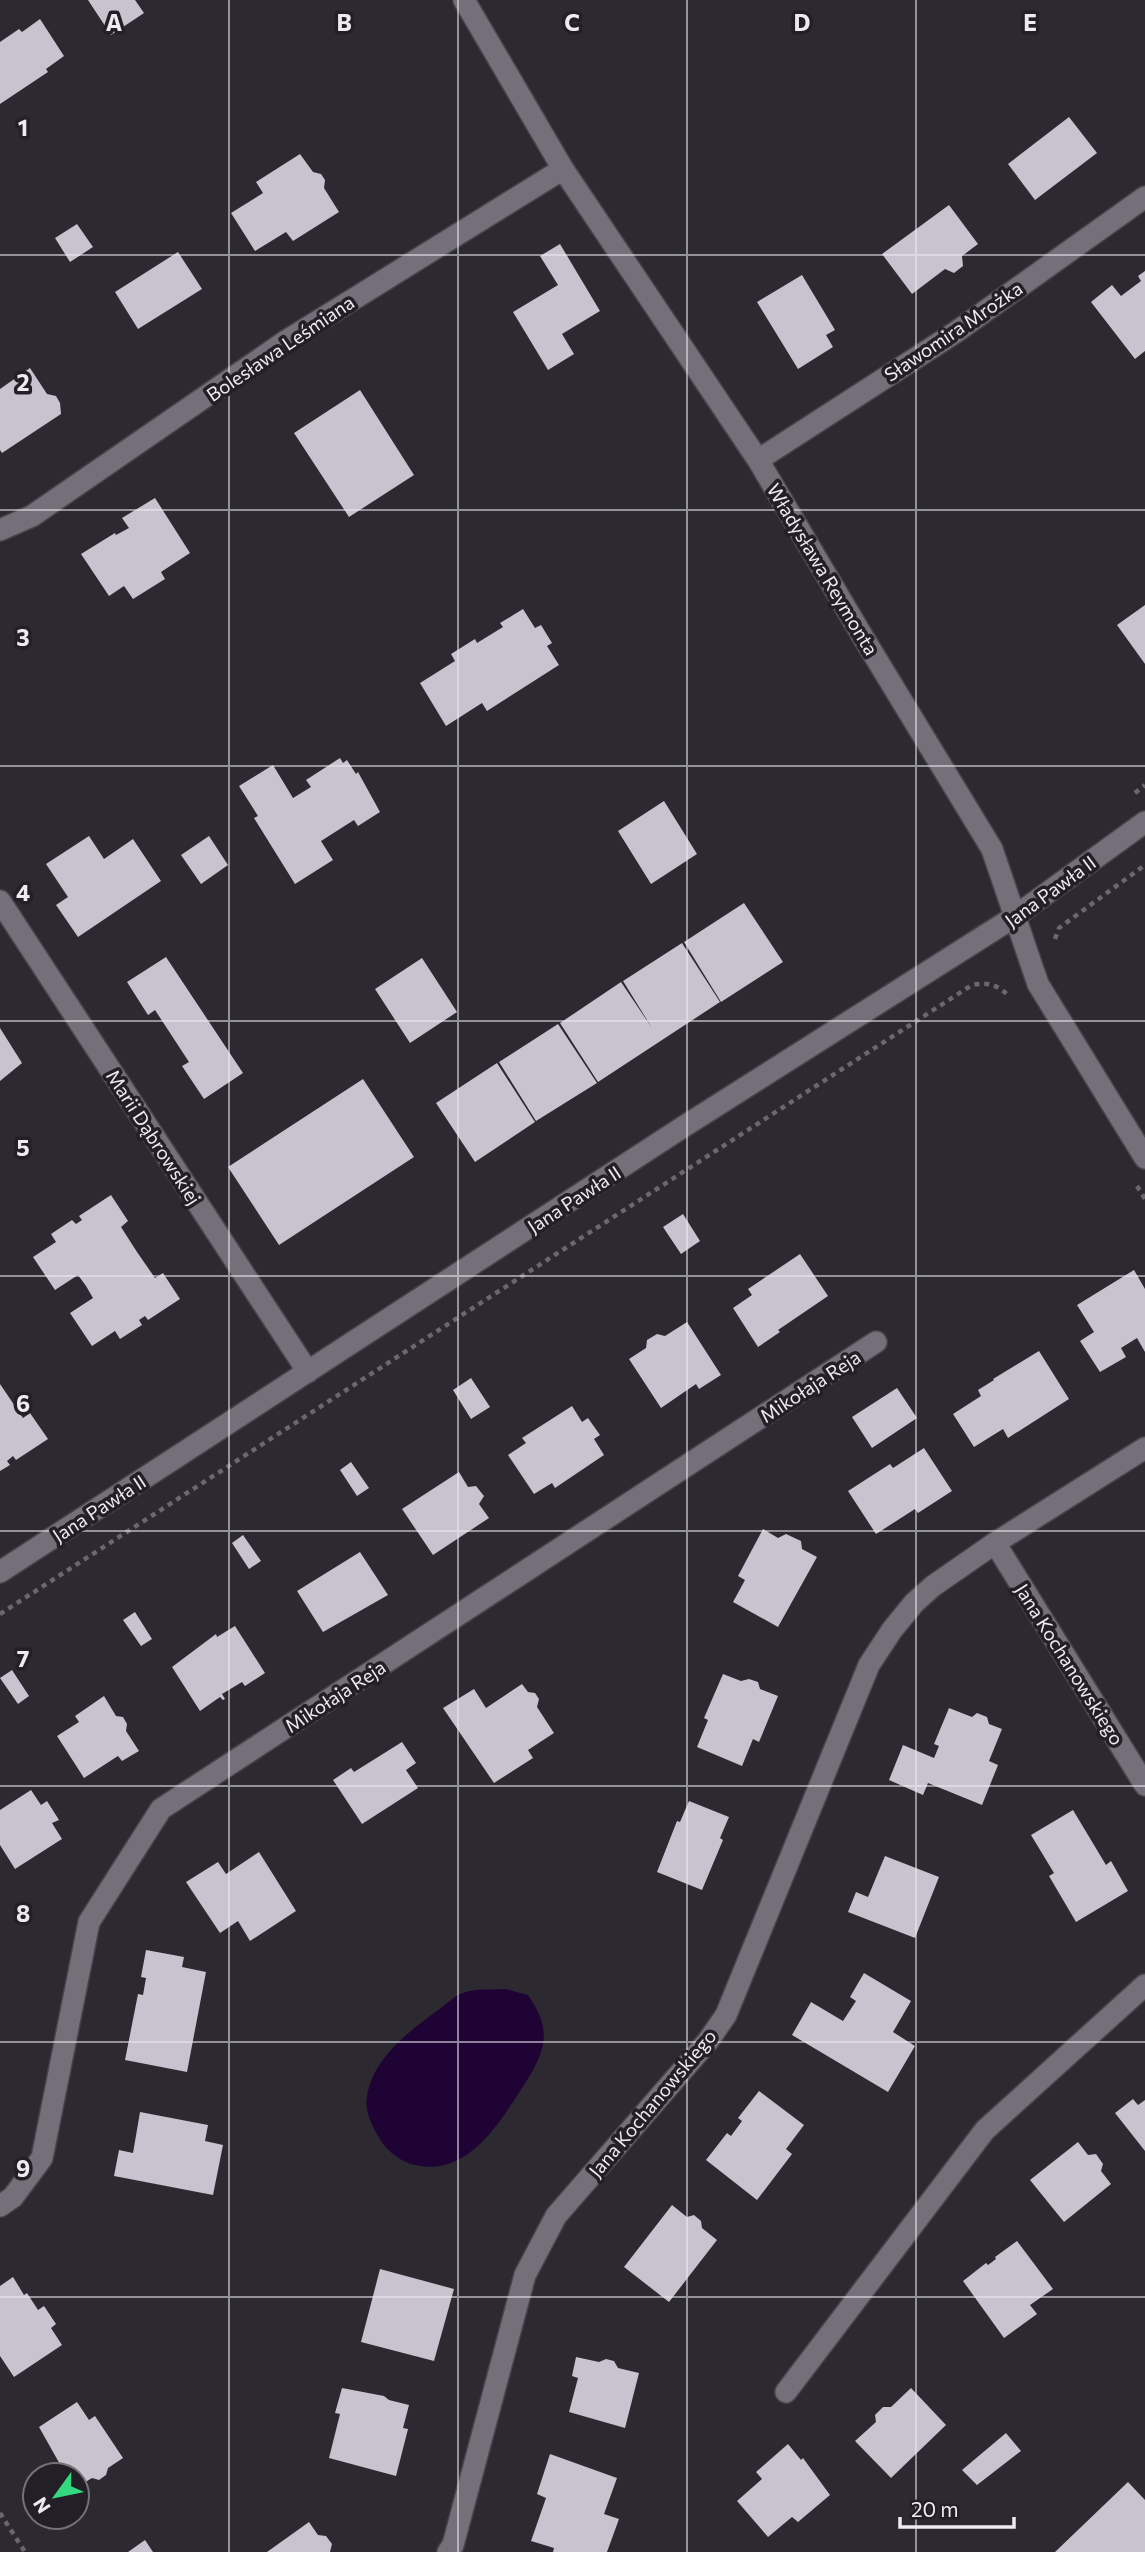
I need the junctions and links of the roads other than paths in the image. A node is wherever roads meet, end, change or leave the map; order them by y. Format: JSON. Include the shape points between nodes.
{"nodes":[{"id":1,"x":464,"y":0,"type":"edge"},
{"id":2,"x":563,"y":169,"type":"junction"},
{"id":3,"x":1145,"y":197,"type":"edge"},
{"id":4,"x":758,"y":460,"type":"junction"},
{"id":5,"x":0,"y":530,"type":"edge"},
{"id":6,"x":1145,"y":822,"type":"edge"},
{"id":7,"x":0,"y":901,"type":"edge"},
{"id":8,"x":1014,"y":917,"type":"junction"},
{"id":9,"x":1145,"y":1158,"type":"edge"},
{"id":10,"x":876,"y":1342,"type":"dead end"},
{"id":11,"x":308,"y":1372,"type":"junction"},
{"id":12,"x":1145,"y":1448,"type":"edge"},
{"id":13,"x":995,"y":1543,"type":"junction"},
{"id":14,"x":0,"y":1572,"type":"edge"},
{"id":15,"x":1145,"y":1785,"type":"edge"},
{"id":16,"x":1145,"y":1985,"type":"edge"},
{"id":17,"x":0,"y":2206,"type":"edge"},
{"id":18,"x":786,"y":2392,"type":"dead end"},
{"id":19,"x":447,"y":2552,"type":"edge"}],
"edges":[{"from":1,"to":2,"type":"street","name":"Władysława Reymonta"},
{"from":2,"to":4,"type":"street","name":"Władysława Reymonta"},
{"from":2,"to":5,"type":"street","name":"Bolesława Leśmiana","via":[[286,341],[32,516]]},
{"from":3,"to":4,"type":"street","name":"Sławomira Mrożka","via":[[956,332]]},
{"from":4,"to":8,"type":"street","name":"Władysława Reymonta","via":[[992,849]]},
{"from":6,"to":8,"type":"street","name":"Jana Pawła II"},
{"from":7,"to":11,"type":"street","name":"Marii Dąbrowskiej"},
{"from":8,"to":9,"type":"street","name":"Władysława Reymonta","via":[[1038,984]]},
{"from":8,"to":11,"type":"street","name":"Jana Pawła II"},
{"from":10,"to":17,"type":"street","name":"Mikołaja Reja","via":[[162,1809],[89,1922],[42,2158],[13,2197]]},
{"from":11,"to":14,"type":"street","name":"Jana Pawła II"},
{"from":12,"to":13,"type":"street","name":"Jana Kochanowskiego"},
{"from":13,"to":15,"type":"street","name":"Jana Kochanowskiego"},
{"from":13,"to":19,"type":"street","name":"Jana Kochanowskiego","via":[[933,1586],[891,1630],[869,1665],[726,2015],[556,2216],[525,2275],[453,2545]]},
{"from":16,"to":18,"type":"street","via":[[985,2130]]}]}
